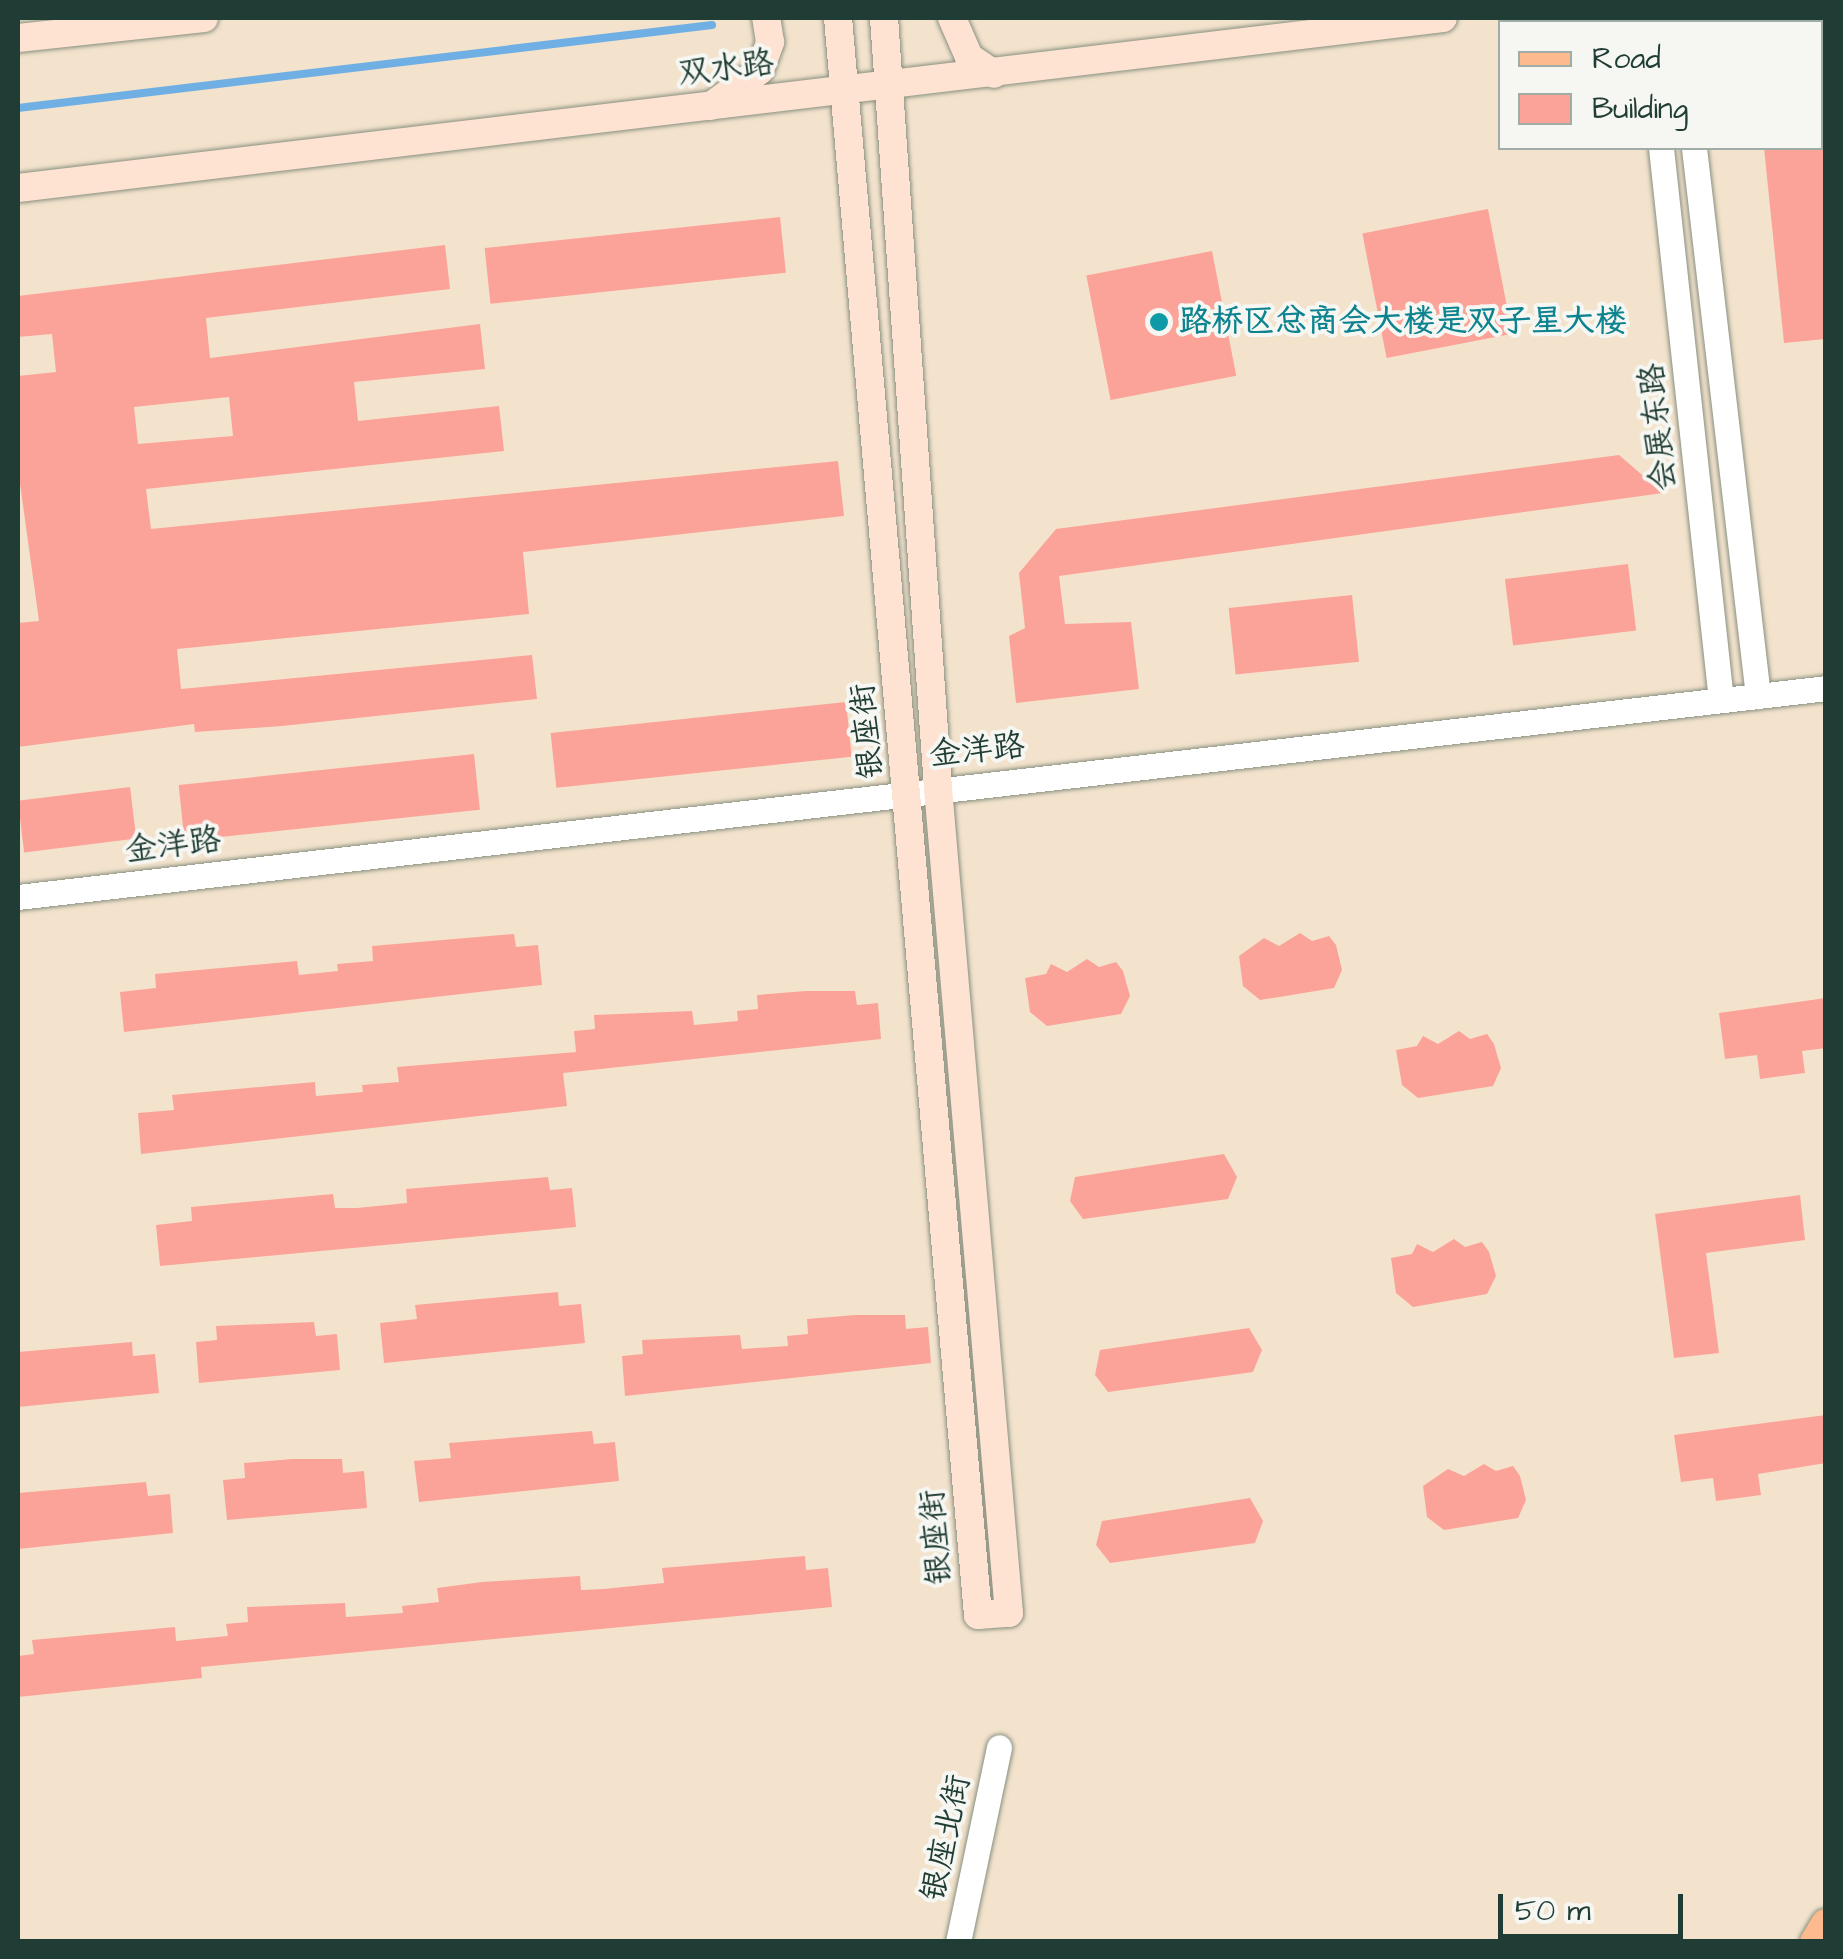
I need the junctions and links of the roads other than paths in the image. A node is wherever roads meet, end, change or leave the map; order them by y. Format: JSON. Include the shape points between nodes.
{"nodes":[{"id":1,"x":204,"y":18,"type":"edge"},
{"id":2,"x":766,"y":18,"type":"edge"},
{"id":3,"x":838,"y":18,"type":"edge"},
{"id":4,"x":884,"y":18,"type":"edge"},
{"id":5,"x":952,"y":18,"type":"edge"},
{"id":6,"x":1443,"y":18,"type":"edge"},
{"id":7,"x":18,"y":38,"type":"edge"},
{"id":8,"x":994,"y":74,"type":"junction"},
{"id":9,"x":892,"y":87,"type":"junction"},
{"id":10,"x":841,"y":91,"type":"junction"},
{"id":11,"x":710,"y":107,"type":"junction"},
{"id":12,"x":1660,"y":150,"type":"edge"},
{"id":13,"x":1694,"y":150,"type":"edge"},
{"id":14,"x":18,"y":188,"type":"edge"},
{"id":15,"x":1826,"y":688,"type":"edge"},
{"id":16,"x":1758,"y":696,"type":"junction"},
{"id":17,"x":1721,"y":700,"type":"junction"},
{"id":18,"x":924,"y":789,"type":"junction"},
{"id":19,"x":18,"y":897,"type":"edge"},
{"id":20,"x":1000,"y":1748,"type":"dead end"},
{"id":21,"x":1826,"y":1924,"type":"edge"},
{"id":22,"x":958,"y":1942,"type":"edge"},
{"id":23,"x":1815,"y":1942,"type":"edge"}],
"edges":[{"from":1,"to":7,"type":"main road"},
{"from":2,"to":11,"type":"main road","via":[[770,42],[760,70]]},
{"from":3,"to":10,"type":"main road","name":"银座街"},
{"from":4,"to":9,"type":"main road","name":"银座街"},
{"from":5,"to":8,"type":"main road","via":[[969,57]]},
{"from":6,"to":8,"type":"main road","name":"双水路"},
{"from":8,"to":9,"type":"main road","name":"双水路"},
{"from":9,"to":10,"type":"main road","name":"双水路"},
{"from":9,"to":18,"type":"main road","name":"银座街"},
{"from":10,"to":11,"type":"main road","name":"双水路"},
{"from":10,"to":18,"type":"main road","name":"银座街"},
{"from":11,"to":14,"type":"main road","name":"双水路"},
{"from":12,"to":17,"type":"street","name":"会展东路"},
{"from":13,"to":16,"type":"street","name":"会展东路"},
{"from":15,"to":16,"type":"street","name":"金洋路"},
{"from":16,"to":17,"type":"street","name":"金洋路"},
{"from":17,"to":18,"type":"street","name":"金洋路"},
{"from":18,"to":18,"type":"main road","name":"银座街","via":[[978,1615],[1009,1613]]},
{"from":18,"to":19,"type":"street","name":"金洋路"},
{"from":20,"to":22,"type":"street","name":"银座北街"},
{"from":21,"to":23,"type":"main road"}]}
